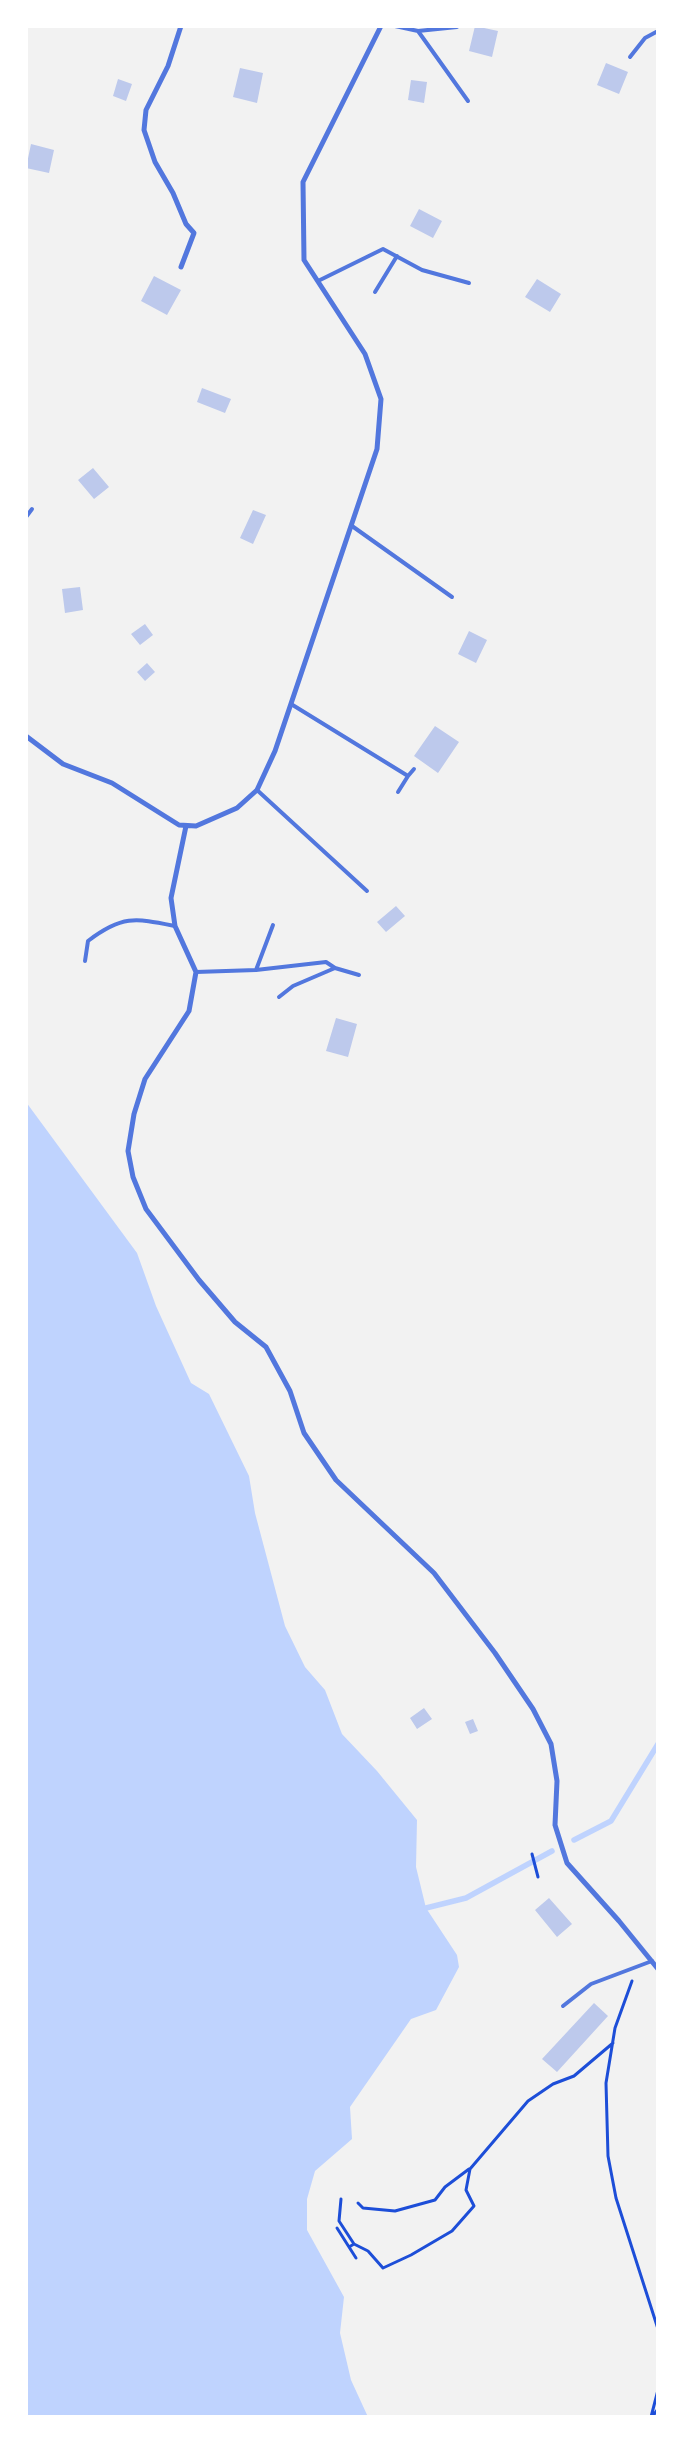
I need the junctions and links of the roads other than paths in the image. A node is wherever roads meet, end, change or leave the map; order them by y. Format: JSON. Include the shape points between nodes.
{"nodes":[{"id":1,"x":181,"y":26,"type":"edge"},
{"id":2,"x":381,"y":26,"type":"edge"},
{"id":3,"x":395,"y":26,"type":"edge"},
{"id":4,"x":457,"y":27,"type":"edge"},
{"id":5,"x":418,"y":31,"type":"junction"},
{"id":6,"x":658,"y":31,"type":"edge"},
{"id":7,"x":630,"y":57,"type":"dead end"},
{"id":8,"x":468,"y":102,"type":"dead end"},
{"id":9,"x":397,"y":256,"type":"junction"},
{"id":10,"x":181,"y":267,"type":"dead end"},
{"id":11,"x":318,"y":281,"type":"junction"},
{"id":12,"x":469,"y":283,"type":"dead end"},
{"id":13,"x":375,"y":292,"type":"dead end"},
{"id":14,"x":32,"y":509,"type":"dead end"},
{"id":15,"x":26,"y":517,"type":"edge"},
{"id":16,"x":352,"y":526,"type":"junction"},
{"id":17,"x":452,"y":597,"type":"dead end"},
{"id":18,"x":291,"y":704,"type":"junction"},
{"id":19,"x":26,"y":736,"type":"edge"},
{"id":20,"x":414,"y":769,"type":"dead end"},
{"id":21,"x":408,"y":776,"type":"junction"},
{"id":22,"x":257,"y":790,"type":"junction"},
{"id":23,"x":398,"y":792,"type":"dead end"},
{"id":24,"x":186,"y":826,"type":"junction"},
{"id":25,"x":367,"y":891,"type":"dead end"},
{"id":26,"x":272,"y":925,"type":"dead end"},
{"id":27,"x":175,"y":926,"type":"junction"},
{"id":28,"x":84,"y":960,"type":"dead end"},
{"id":29,"x":335,"y":968,"type":"junction"},
{"id":30,"x":256,"y":970,"type":"junction"},
{"id":31,"x":196,"y":972,"type":"junction"},
{"id":32,"x":359,"y":975,"type":"dead end"},
{"id":33,"x":278,"y":997,"type":"dead end"},
{"id":34,"x":652,"y":1961,"type":"junction"},
{"id":35,"x":658,"y":1970,"type":"edge"},
{"id":36,"x":563,"y":2006,"type":"dead end"}],
"edges":[{"from":1,"to":10,"type":"street","via":[[168,66],[146,110],[144,130],[155,162],[186,224],[194,233]]},
{"from":2,"to":11,"type":"street","via":[[303,182],[304,260]]},
{"from":3,"to":5,"type":"lane"},
{"from":4,"to":5,"type":"lane"},
{"from":5,"to":8,"type":"lane"},
{"from":6,"to":7,"type":"lane","via":[[645,38]]},
{"from":9,"to":11,"type":"lane","via":[[384,249]]},
{"from":9,"to":12,"type":"lane","via":[[422,270]]},
{"from":9,"to":13,"type":"lane"},
{"from":11,"to":16,"type":"street","via":[[365,354],[381,399],[377,449]]},
{"from":14,"to":15,"type":"lane"},
{"from":16,"to":17,"type":"lane"},
{"from":16,"to":18,"type":"street"},
{"from":18,"to":21,"type":"lane"},
{"from":18,"to":22,"type":"street"},
{"from":19,"to":24,"type":"street","via":[[64,764],[112,783],[155,812]]},
{"from":20,"to":21,"type":"lane"},
{"from":21,"to":23,"type":"lane"},
{"from":22,"to":24,"type":"street","via":[[236,808],[212,821]]},
{"from":22,"to":25,"type":"lane"},
{"from":24,"to":27,"type":"street","via":[[171,898]]},
{"from":26,"to":30,"type":"lane"},
{"from":27,"to":28,"type":"lane","via":[[138,919],[107,926],[88,941]]},
{"from":27,"to":31,"type":"street"},
{"from":29,"to":30,"type":"lane","via":[[326,962]]},
{"from":29,"to":32,"type":"lane"},
{"from":29,"to":33,"type":"lane","via":[[293,986]]},
{"from":30,"to":31,"type":"lane"},
{"from":31,"to":34,"type":"street","via":[[189,1010],[145,1078],[134,1114],[128,1151],[146,1209],[234,1322],[266,1347],[290,1391],[304,1433],[336,1480],[434,1572],[495,1653],[551,1744],[557,1780],[555,1825],[567,1863]]},
{"from":34,"to":35,"type":"street"},
{"from":34,"to":36,"type":"lane","via":[[591,1984]]}]}
